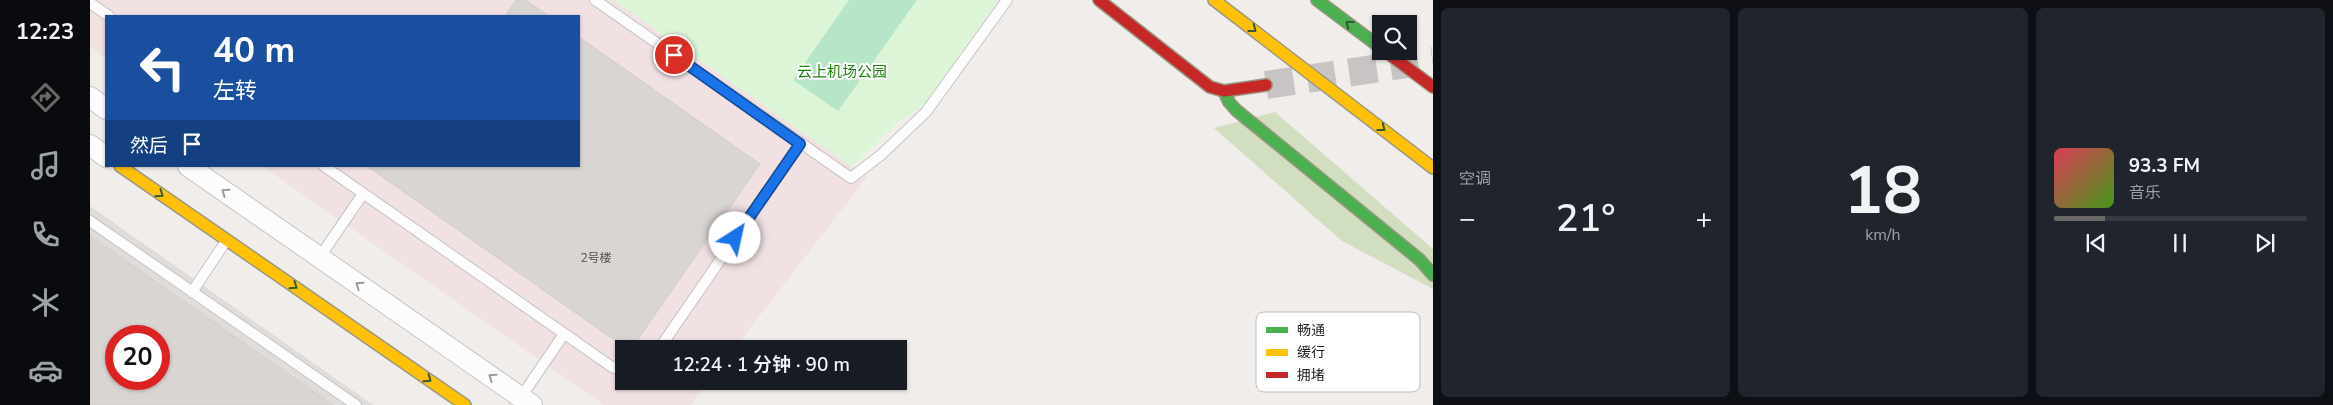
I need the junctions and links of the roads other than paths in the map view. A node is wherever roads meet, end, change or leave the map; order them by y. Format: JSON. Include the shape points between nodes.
{"nodes":[{"id":1,"x":594,"y":0,"type":"edge"},
{"id":2,"x":1007,"y":0,"type":"edge"},
{"id":3,"x":1098,"y":0,"type":"edge"},
{"id":4,"x":1214,"y":0,"type":"edge"},
{"id":5,"x":1317,"y":0,"type":"edge"},
{"id":6,"x":90,"y":3,"type":"edge"},
{"id":7,"x":108,"y":15,"type":"edge"},
{"id":8,"x":1372,"y":41,"type":"edge"},
{"id":9,"x":1397,"y":60,"type":"edge"},
{"id":10,"x":1266,"y":85,"type":"tunnel mouth"},
{"id":11,"x":1433,"y":87,"type":"edge"},
{"id":12,"x":1224,"y":90,"type":"junction"},
{"id":13,"x":90,"y":97,"type":"edge"},
{"id":14,"x":105,"y":108,"type":"edge"},
{"id":15,"x":800,"y":144,"type":"junction"},
{"id":16,"x":90,"y":145,"type":"edge"},
{"id":17,"x":105,"y":155,"type":"edge"},
{"id":18,"x":121,"y":167,"type":"edge"},
{"id":19,"x":189,"y":167,"type":"edge"},
{"id":20,"x":325,"y":167,"type":"edge"},
{"id":21,"x":1433,"y":168,"type":"edge"},
{"id":22,"x":364,"y":194,"type":"junction"},
{"id":23,"x":90,"y":221,"type":"edge"},
{"id":24,"x":227,"y":240,"type":"junction"},
{"id":25,"x":319,"y":258,"type":"junction"},
{"id":26,"x":1433,"y":275,"type":"edge"},
{"id":27,"x":192,"y":292,"type":"junction"},
{"id":28,"x":564,"y":334,"type":"junction"},
{"id":29,"x":665,"y":340,"type":"edge"},
{"id":30,"x":615,"y":368,"type":"edge"},
{"id":31,"x":527,"y":401,"type":"edge"},
{"id":32,"x":356,"y":405,"type":"edge"},
{"id":33,"x":465,"y":405,"type":"edge"}],
"edges":[{"from":1,"to":15,"type":"lane"},
{"from":2,"to":15,"type":"lane","via":[[926,112],[851,178]]},
{"from":3,"to":12,"type":"main road","via":[[1210,87]]},
{"from":4,"to":21,"type":"main road","one_way":true},
{"from":8,"to":5,"type":"main road","one_way":true},
{"from":6,"to":7,"type":"lane"},
{"from":9,"to":11,"type":"main road"},
{"from":10,"to":12,"type":"main road"},
{"from":12,"to":26,"type":"main road","via":[[1236,110],[1420,260]]},
{"from":13,"to":14,"type":"street"},
{"from":15,"to":29,"type":"lane"},
{"from":16,"to":17,"type":"street"},
{"from":18,"to":24,"type":"main road","one_way":true},
{"from":25,"to":19,"type":"street","one_way":true},
{"from":20,"to":22,"type":"lane"},
{"from":22,"to":25,"type":"lane"},
{"from":22,"to":28,"type":"lane"},
{"from":23,"to":27,"type":"lane"},
{"from":24,"to":27,"type":"lane"},
{"from":24,"to":33,"type":"main road","one_way":true},
{"from":31,"to":25,"type":"street","one_way":true},
{"from":27,"to":32,"type":"lane"},
{"from":28,"to":30,"type":"lane"},
{"from":28,"to":31,"type":"lane"}]}
